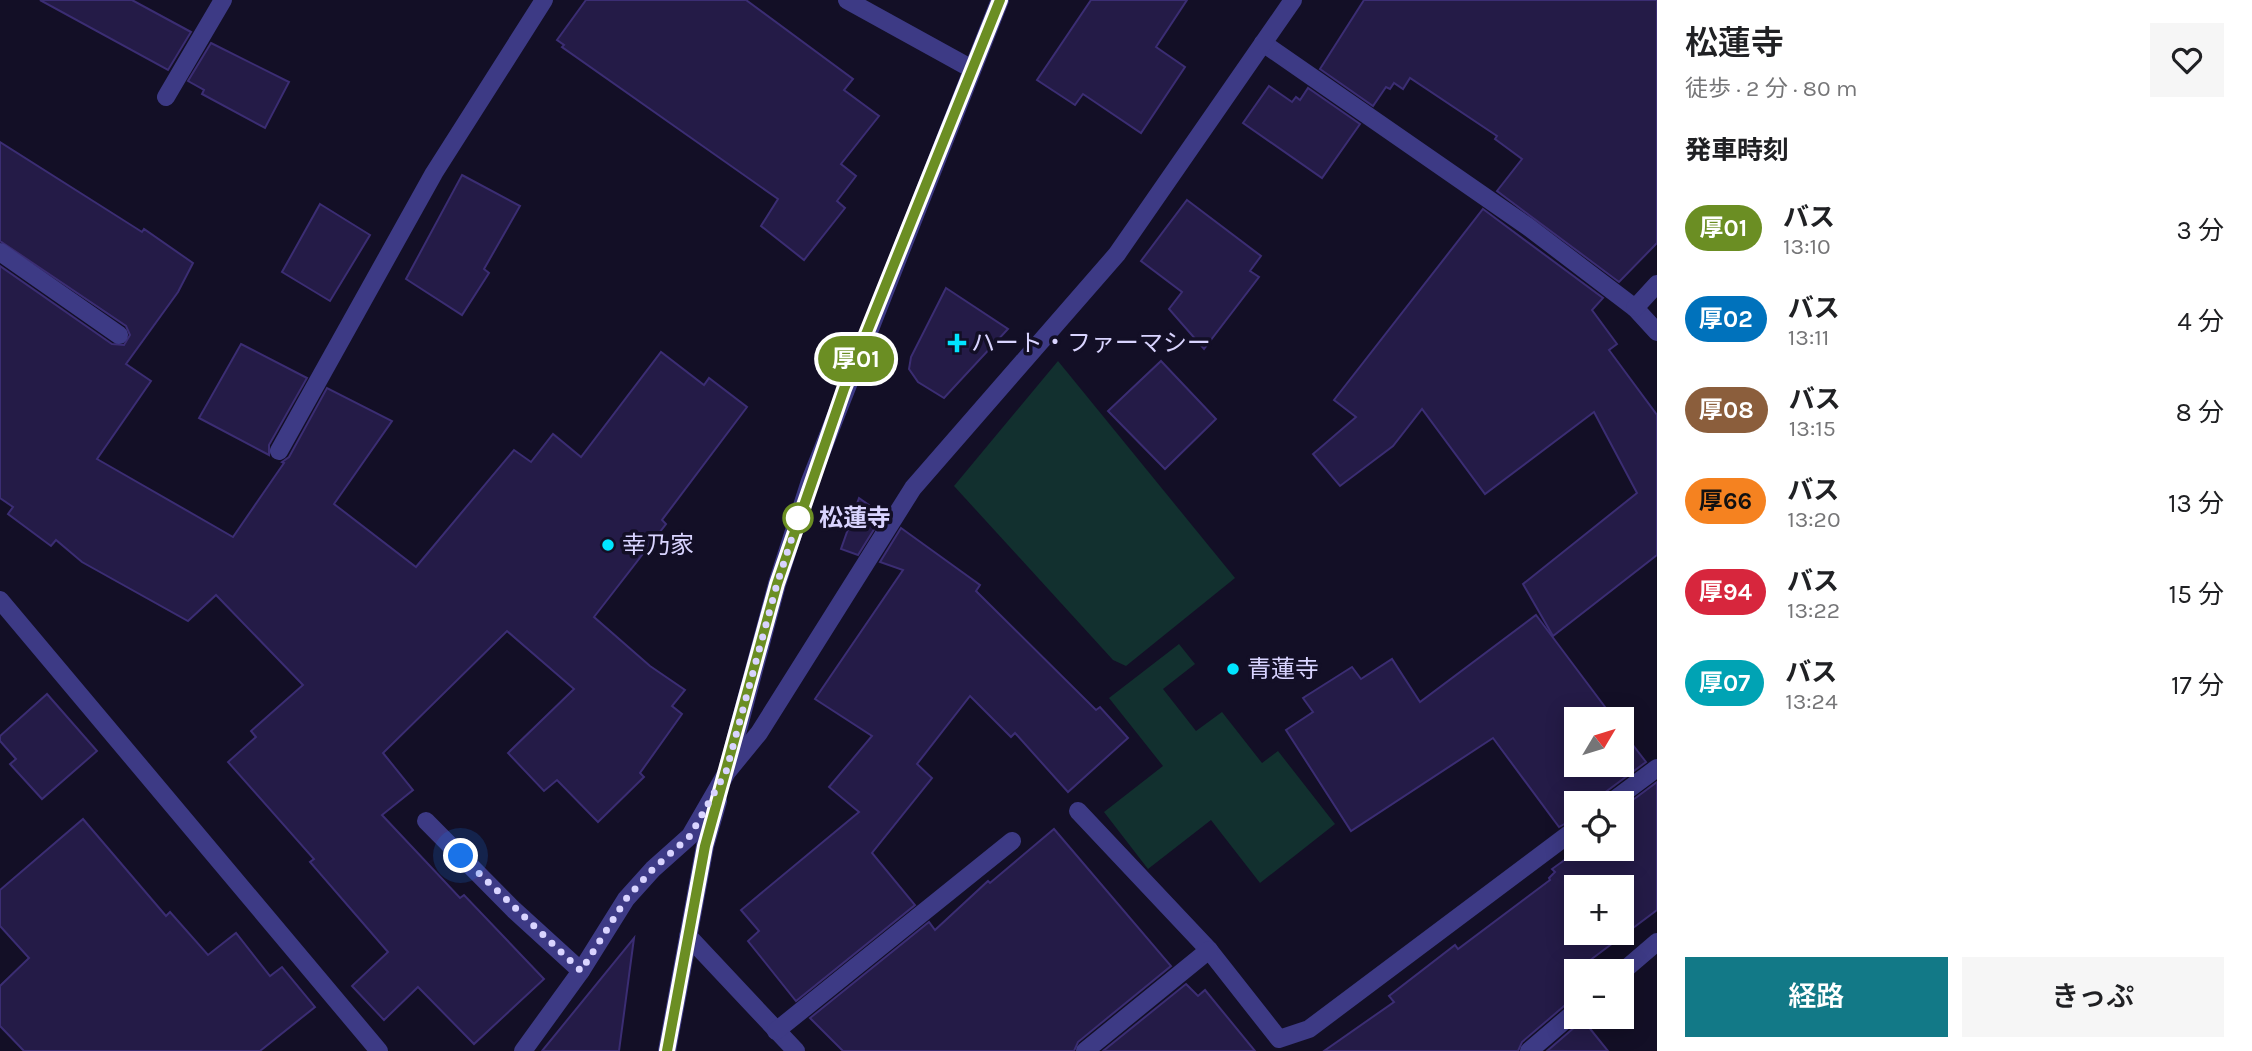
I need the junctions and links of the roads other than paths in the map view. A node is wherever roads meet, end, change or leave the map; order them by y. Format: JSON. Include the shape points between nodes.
{"nodes":[{"id":1,"x":223,"y":0,"type":"edge"},
{"id":2,"x":544,"y":0,"type":"edge"},
{"id":3,"x":847,"y":0,"type":"edge"},
{"id":4,"x":1000,"y":0,"type":"edge"},
{"id":5,"x":1293,"y":0,"type":"edge"},
{"id":6,"x":1263,"y":43,"type":"junction"},
{"id":7,"x":972,"y":69,"type":"junction"},
{"id":8,"x":166,"y":97,"type":"dead end"},
{"id":9,"x":0,"y":252,"type":"edge"},
{"id":10,"x":1657,"y":284,"type":"edge"},
{"id":11,"x":1635,"y":308,"type":"junction"},
{"id":12,"x":1657,"y":332,"type":"edge"},
{"id":13,"x":119,"y":335,"type":"dead end"},
{"id":14,"x":279,"y":451,"type":"dead end"},
{"id":15,"x":0,"y":600,"type":"edge"},
{"id":16,"x":1657,"y":768,"type":"edge"},
{"id":17,"x":726,"y":772,"type":"junction"},
{"id":18,"x":1626,"y":791,"type":"edge"},
{"id":19,"x":1078,"y":811,"type":"dead end"},
{"id":20,"x":425,"y":821,"type":"dead end"},
{"id":21,"x":1564,"y":838,"type":"edge"},
{"id":22,"x":1012,"y":841,"type":"dead end"},
{"id":23,"x":688,"y":936,"type":"junction"},
{"id":24,"x":1657,"y":942,"type":"edge"},
{"id":25,"x":1209,"y":950,"type":"junction"},
{"id":26,"x":1634,"y":962,"type":"edge"},
{"id":27,"x":581,"y":971,"type":"junction"},
{"id":28,"x":1564,"y":1021,"type":"edge"},
{"id":29,"x":776,"y":1031,"type":"junction"},
{"id":30,"x":379,"y":1051,"type":"edge"},
{"id":31,"x":523,"y":1051,"type":"edge"},
{"id":32,"x":667,"y":1051,"type":"edge"},
{"id":33,"x":796,"y":1051,"type":"edge"},
{"id":34,"x":1085,"y":1051,"type":"edge"},
{"id":35,"x":1529,"y":1051,"type":"edge"}],
"edges":[{"from":1,"to":8,"type":"street"},
{"from":2,"to":14,"type":"street","via":[[434,173]]},
{"from":3,"to":7,"type":"street"},
{"from":4,"to":7,"type":"street"},
{"from":5,"to":6,"type":"street"},
{"from":6,"to":11,"type":"street","via":[[1527,226]]},
{"from":6,"to":17,"type":"street","via":[[1117,254],[912,488],[759,733]]},
{"from":7,"to":17,"type":"street","via":[[810,481]]},
{"from":9,"to":13,"type":"street"},
{"from":10,"to":11,"type":"street"},
{"from":11,"to":12,"type":"street"},
{"from":15,"to":30,"type":"street"},
{"from":16,"to":18,"type":"street"},
{"from":17,"to":23,"type":"street","via":[[705,846]]},
{"from":17,"to":27,"type":"street","via":[[690,836],[626,899]]},
{"from":19,"to":25,"type":"street"},
{"from":20,"to":27,"type":"street"},
{"from":21,"to":25,"type":"street","via":[[1309,1029],[1283,1038],[1279,1039]]},
{"from":22,"to":29,"type":"street"},
{"from":23,"to":29,"type":"street"},
{"from":23,"to":32,"type":"street"},
{"from":24,"to":26,"type":"street"},
{"from":25,"to":34,"type":"street"},
{"from":27,"to":31,"type":"street"},
{"from":28,"to":35,"type":"street"},
{"from":29,"to":33,"type":"street"}]}
